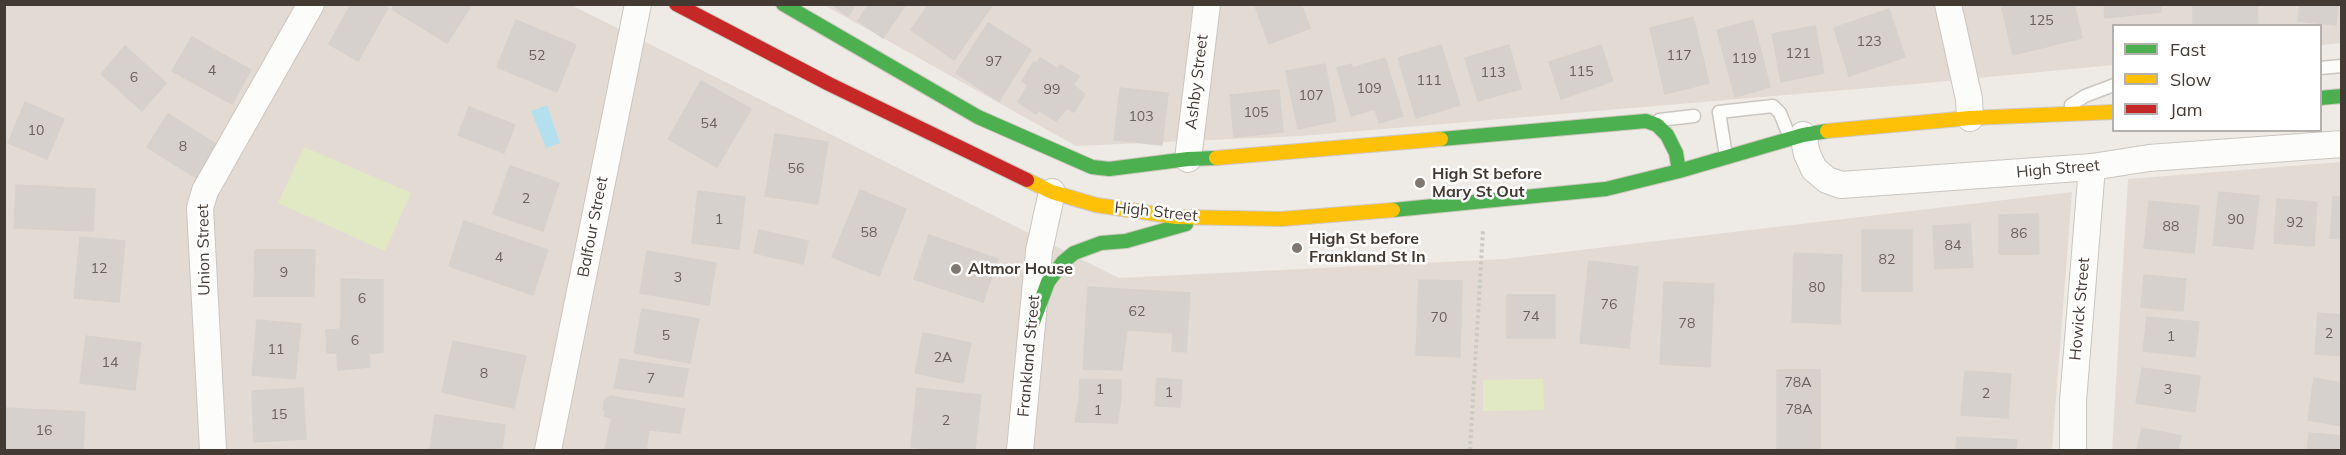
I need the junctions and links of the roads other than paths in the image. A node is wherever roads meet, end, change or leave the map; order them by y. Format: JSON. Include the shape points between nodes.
{"nodes":[{"id":1,"x":311,"y":4,"type":"edge"},
{"id":2,"x":638,"y":4,"type":"edge"},
{"id":3,"x":676,"y":4,"type":"edge"},
{"id":4,"x":710,"y":4,"type":"edge"},
{"id":5,"x":783,"y":4,"type":"edge"},
{"id":6,"x":1207,"y":4,"type":"edge"},
{"id":7,"x":1948,"y":4,"type":"edge"},
{"id":8,"x":703,"y":19,"type":"junction"},
{"id":9,"x":2342,"y":66,"type":"edge"},
{"id":10,"x":2322,"y":68,"type":"edge"},
{"id":11,"x":2112,"y":85,"type":"edge"},
{"id":12,"x":2342,"y":96,"type":"edge"},
{"id":13,"x":2322,"y":98,"type":"edge"},
{"id":14,"x":2112,"y":112,"type":"edge"},
{"id":15,"x":1694,"y":116,"type":"dead end"},
{"id":16,"x":2056,"y":116,"type":"junction"},
{"id":17,"x":1971,"y":118,"type":"junction"},
{"id":18,"x":1646,"y":121,"type":"junction"},
{"id":19,"x":1797,"y":136,"type":"junction"},
{"id":20,"x":2342,"y":144,"type":"edge"},
{"id":21,"x":1726,"y":157,"type":"junction"},
{"id":22,"x":1188,"y":159,"type":"junction"},
{"id":23,"x":2091,"y":167,"type":"junction"},
{"id":24,"x":1679,"y":171,"type":"junction"},
{"id":25,"x":1052,"y":192,"type":"junction"},
{"id":26,"x":1208,"y":218,"type":"junction"},
{"id":27,"x":1032,"y":325,"type":"junction"},
{"id":28,"x":213,"y":450,"type":"edge"},
{"id":29,"x":548,"y":450,"type":"edge"},
{"id":30,"x":1020,"y":450,"type":"edge"},
{"id":31,"x":2073,"y":450,"type":"edge"}],
"edges":[{"from":1,"to":28,"type":"street","name":"Union Street","via":[[205,191],[200,208]]},
{"from":2,"to":29,"type":"street","name":"Balfour Street"},
{"from":3,"to":8,"type":"main road","name":"High Street"},
{"from":4,"to":8,"type":"lane"},
{"from":5,"to":22,"type":"main road","via":[[978,117],[1072,160],[1109,169]]},
{"from":6,"to":22,"type":"street","name":"Ashby Street"},
{"from":7,"to":17,"type":"street"},
{"from":8,"to":25,"type":"main road","name":"High Street"},
{"from":9,"to":10,"type":"lane"},
{"from":11,"to":16,"type":"lane","via":[[2085,96]]},
{"from":12,"to":13,"type":"main road"},
{"from":14,"to":16,"type":"main road","name":"High Street"},
{"from":15,"to":18,"type":"lane"},
{"from":16,"to":17,"type":"main road","name":"High Street"},
{"from":17,"to":19,"type":"main road","name":"High Street"},
{"from":18,"to":22,"type":"main road"},
{"from":18,"to":24,"type":"main road","via":[[1667,135]]},
{"from":19,"to":21,"type":"main road","name":"High Street"},
{"from":19,"to":21,"type":"lane","via":[[1773,106],[1719,112]]},
{"from":19,"to":23,"type":"street","name":"High Street","via":[[1814,169],[1841,185]]},
{"from":20,"to":23,"type":"street","name":"High Street"},
{"from":21,"to":24,"type":"main road","name":"High Street"},
{"from":23,"to":31,"type":"street","name":"Howick Street","via":[[2073,401]]},
{"from":24,"to":26,"type":"main road","name":"High Street","via":[[1606,189],[1425,208],[1281,219]]},
{"from":25,"to":26,"type":"main road","name":"High Street","via":[[1146,214]]},
{"from":25,"to":27,"type":"street","name":"Frankland Street","via":[[1039,251]]},
{"from":26,"to":27,"type":"main road","via":[[1074,253],[1048,282]]},
{"from":27,"to":30,"type":"street","name":"Frankland Street"}]}
